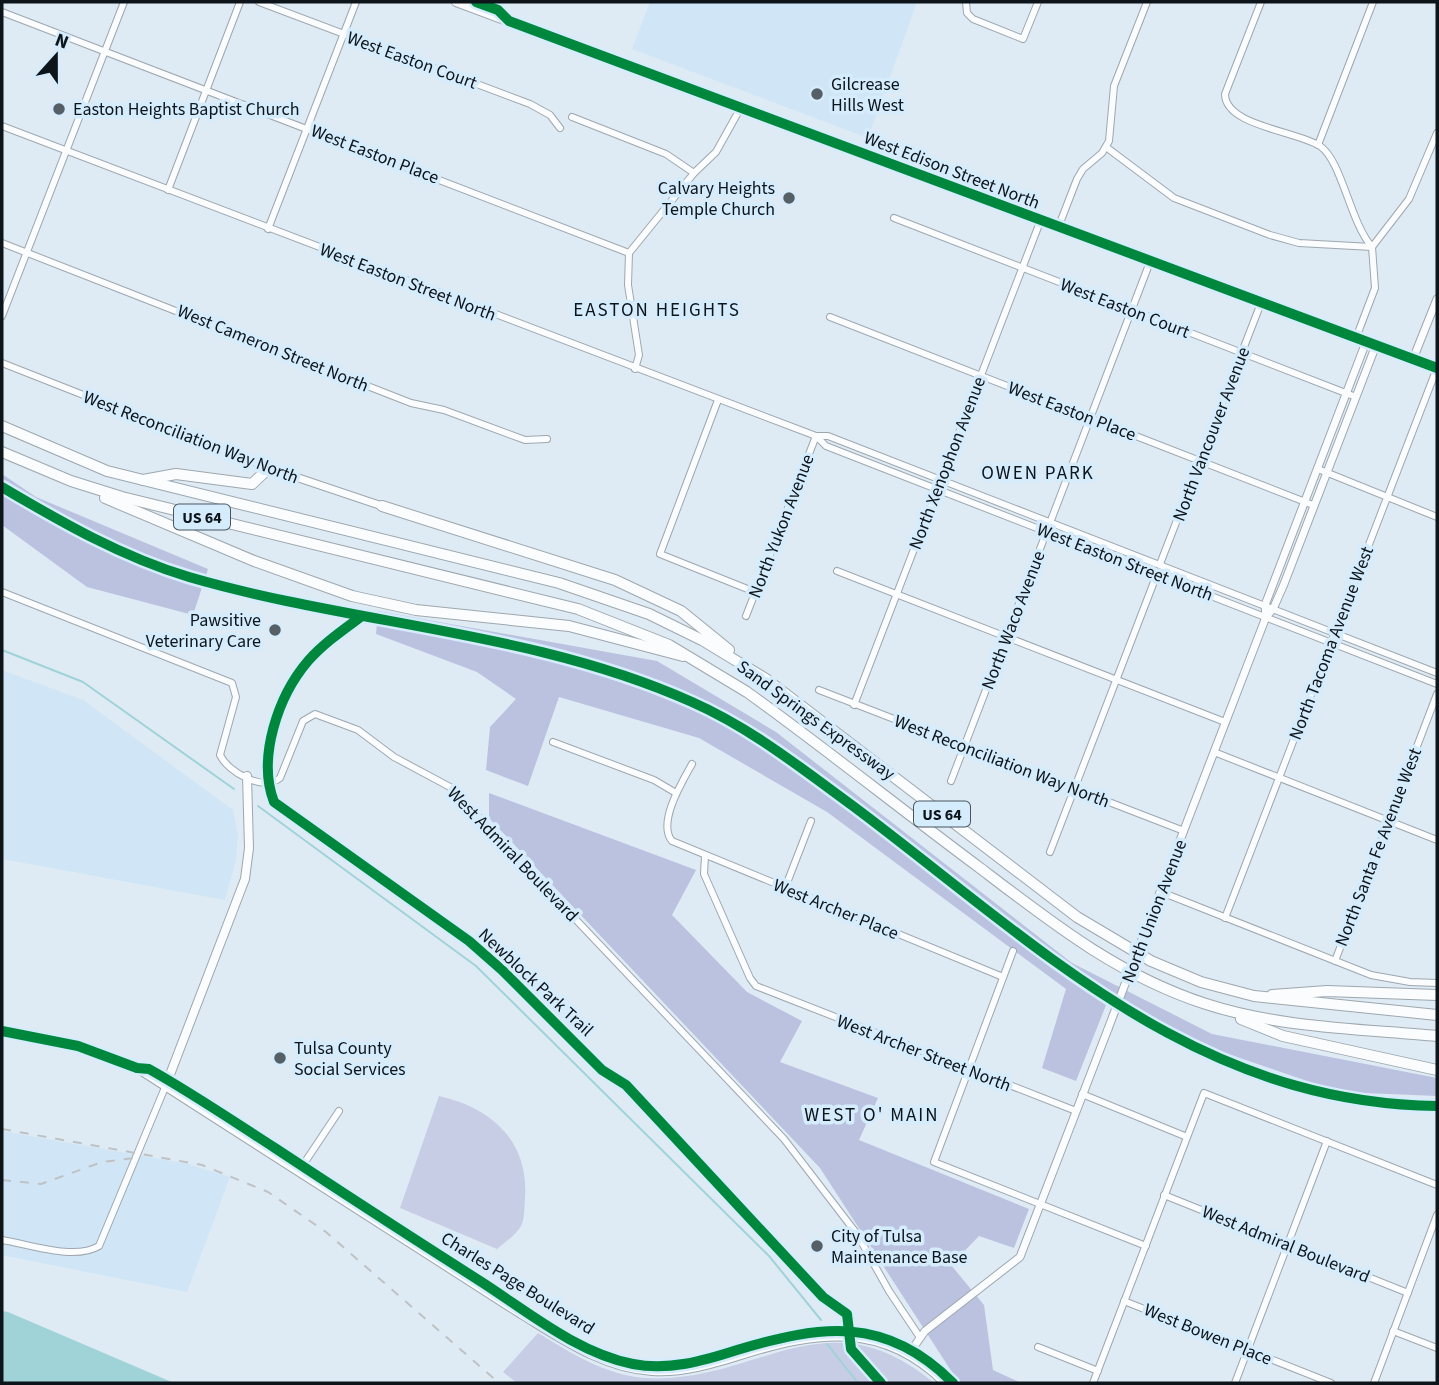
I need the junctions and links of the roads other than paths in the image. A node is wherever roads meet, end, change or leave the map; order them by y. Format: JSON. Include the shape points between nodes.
{"nodes":[{"id":1,"x":124,"y":2,"type":"edge"},
{"id":2,"x":240,"y":2,"type":"edge"},
{"id":3,"x":259,"y":2,"type":"edge"},
{"id":4,"x":356,"y":2,"type":"edge"},
{"id":5,"x":456,"y":2,"type":"edge"},
{"id":6,"x":966,"y":2,"type":"edge"},
{"id":7,"x":1038,"y":2,"type":"edge"},
{"id":8,"x":1147,"y":2,"type":"edge"},
{"id":9,"x":1261,"y":2,"type":"edge"},
{"id":10,"x":1373,"y":2,"type":"edge"},
{"id":11,"x":2,"y":12,"type":"edge"},
{"id":12,"x":343,"y":35,"type":"junction"},
{"id":13,"x":105,"y":51,"type":"junction"},
{"id":14,"x":206,"y":89,"type":"junction"},
{"id":15,"x":740,"y":109,"type":"junction"},
{"id":16,"x":572,"y":117,"type":"dead end"},
{"id":17,"x":2,"y":126,"type":"edge"},
{"id":18,"x":560,"y":128,"type":"dead end"},
{"id":19,"x":308,"y":129,"type":"junction"},
{"id":20,"x":1437,"y":133,"type":"edge"},
{"id":21,"x":1318,"y":145,"type":"junction"},
{"id":22,"x":1106,"y":147,"type":"junction"},
{"id":23,"x":65,"y":150,"type":"junction"},
{"id":24,"x":694,"y":173,"type":"junction"},
{"id":25,"x":168,"y":190,"type":"junction"},
{"id":26,"x":894,"y":218,"type":"dead end"},
{"id":27,"x":1040,"y":222,"type":"junction"},
{"id":28,"x":1058,"y":228,"type":"junction"},
{"id":29,"x":268,"y":229,"type":"junction"},
{"id":30,"x":2,"y":243,"type":"edge"},
{"id":31,"x":1372,"y":247,"type":"junction"},
{"id":32,"x":27,"y":252,"type":"junction"},
{"id":33,"x":629,"y":253,"type":"junction"},
{"id":34,"x":1150,"y":262,"type":"junction"},
{"id":35,"x":1023,"y":268,"type":"junction"},
{"id":36,"x":1437,"y":299,"type":"edge"},
{"id":37,"x":1261,"y":303,"type":"junction"},
{"id":38,"x":1132,"y":310,"type":"junction"},
{"id":39,"x":2,"y":316,"type":"edge"},
{"id":40,"x":830,"y":317,"type":"dead end"},
{"id":41,"x":1356,"y":338,"type":"junction"},
{"id":42,"x":1366,"y":342,"type":"junction"},
{"id":43,"x":1376,"y":345,"type":"junction"},
{"id":44,"x":1241,"y":354,"type":"junction"},
{"id":45,"x":1413,"y":359,"type":"junction"},
{"id":46,"x":2,"y":363,"type":"edge"},
{"id":47,"x":1437,"y":368,"type":"edge"},
{"id":48,"x":635,"y":369,"type":"junction"},
{"id":49,"x":981,"y":376,"type":"junction"},
{"id":50,"x":1346,"y":393,"type":"junction"},
{"id":51,"x":1356,"y":397,"type":"junction"},
{"id":52,"x":718,"y":400,"type":"junction"},
{"id":53,"x":1091,"y":419,"type":"junction"},
{"id":54,"x":2,"y":426,"type":"edge"},
{"id":55,"x":816,"y":436,"type":"junction"},
{"id":56,"x":547,"y":439,"type":"dead end"},
{"id":57,"x":2,"y":452,"type":"edge"},
{"id":58,"x":1200,"y":461,"type":"junction"},
{"id":59,"x":269,"y":468,"type":"junction"},
{"id":60,"x":1318,"y":469,"type":"junction"},
{"id":61,"x":1326,"y":473,"type":"junction"},
{"id":62,"x":941,"y":479,"type":"junction"},
{"id":63,"x":139,"y":480,"type":"junction"},
{"id":64,"x":71,"y":481,"type":"junction"},
{"id":65,"x":937,"y":490,"type":"junction"},
{"id":66,"x":1387,"y":497,"type":"junction"},
{"id":67,"x":1310,"y":504,"type":"junction"},
{"id":68,"x":388,"y":507,"type":"joint"},
{"id":69,"x":1437,"y":517,"type":"edge"},
{"id":70,"x":1051,"y":522,"type":"junction"},
{"id":71,"x":1047,"y":532,"type":"junction"},
{"id":72,"x":1150,"y":560,"type":"junction"},
{"id":73,"x":1160,"y":564,"type":"junction"},
{"id":74,"x":1170,"y":567,"type":"junction"},
{"id":75,"x":837,"y":570,"type":"dead end"},
{"id":76,"x":1146,"y":570,"type":"junction"},
{"id":77,"x":1157,"y":574,"type":"junction"},
{"id":78,"x":1166,"y":578,"type":"junction"},
{"id":79,"x":2,"y":592,"type":"edge"},
{"id":80,"x":755,"y":592,"type":"junction"},
{"id":81,"x":897,"y":594,"type":"junction"},
{"id":82,"x":1265,"y":605,"type":"junction"},
{"id":83,"x":1273,"y":609,"type":"junction"},
{"id":84,"x":746,"y":616,"type":"dead end"},
{"id":85,"x":1266,"y":617,"type":"junction"},
{"id":86,"x":1335,"y":632,"type":"junction"},
{"id":87,"x":1006,"y":637,"type":"junction"},
{"id":88,"x":1331,"y":643,"type":"junction"},
{"id":89,"x":695,"y":659,"type":"junction"},
{"id":90,"x":1437,"y":673,"type":"edge"},
{"id":91,"x":1116,"y":679,"type":"junction"},
{"id":92,"x":766,"y":680,"type":"junction"},
{"id":93,"x":1437,"y":684,"type":"edge"},
{"id":94,"x":819,"y":690,"type":"dead end"},
{"id":95,"x":1437,"y":694,"type":"edge"},
{"id":96,"x":854,"y":705,"type":"junction"},
{"id":97,"x":1225,"y":722,"type":"junction"},
{"id":98,"x":553,"y":742,"type":"dead end"},
{"id":99,"x":965,"y":746,"type":"junction"},
{"id":100,"x":1214,"y":752,"type":"junction"},
{"id":101,"x":692,"y":764,"type":"dead end"},
{"id":102,"x":247,"y":776,"type":"junction"},
{"id":103,"x":1279,"y":778,"type":"junction"},
{"id":104,"x":951,"y":781,"type":"dead end"},
{"id":105,"x":1075,"y":788,"type":"junction"},
{"id":106,"x":676,"y":793,"type":"junction"},
{"id":107,"x":1388,"y":820,"type":"junction"},
{"id":108,"x":811,"y":821,"type":"dead end"},
{"id":109,"x":1184,"y":831,"type":"junction"},
{"id":110,"x":1437,"y":840,"type":"edge"},
{"id":111,"x":1050,"y":852,"type":"dead end"},
{"id":112,"x":705,"y":856,"type":"junction"},
{"id":113,"x":785,"y":888,"type":"junction"},
{"id":114,"x":1161,"y":892,"type":"junction"},
{"id":115,"x":1225,"y":918,"type":"junction"},
{"id":116,"x":1013,"y":951,"type":"dead end"},
{"id":117,"x":1335,"y":961,"type":"junction"},
{"id":118,"x":1003,"y":976,"type":"junction"},
{"id":119,"x":1437,"y":983,"type":"edge"},
{"id":120,"x":1437,"y":995,"type":"edge"},
{"id":121,"x":1254,"y":996,"type":"junction"},
{"id":122,"x":1209,"y":1005,"type":"junction"},
{"id":123,"x":1437,"y":1016,"type":"edge"},
{"id":124,"x":2,"y":1031,"type":"edge"},
{"id":125,"x":1437,"y":1036,"type":"edge"},
{"id":126,"x":968,"y":1070,"type":"junction"},
{"id":127,"x":1437,"y":1070,"type":"edge"},
{"id":128,"x":166,"y":1085,"type":"junction"},
{"id":129,"x":1082,"y":1094,"type":"junction"},
{"id":130,"x":339,"y":1111,"type":"dead end"},
{"id":131,"x":1076,"y":1111,"type":"junction"},
{"id":132,"x":1187,"y":1137,"type":"junction"},
{"id":133,"x":1327,"y":1141,"type":"junction"},
{"id":134,"x":299,"y":1171,"type":"junction"},
{"id":135,"x":1437,"y":1185,"type":"edge"},
{"id":136,"x":1164,"y":1195,"type":"junction"},
{"id":137,"x":1041,"y":1204,"type":"junction"},
{"id":138,"x":1437,"y":1215,"type":"edge"},
{"id":139,"x":2,"y":1240,"type":"edge"},
{"id":140,"x":1286,"y":1244,"type":"junction"},
{"id":141,"x":1146,"y":1246,"type":"junction"},
{"id":142,"x":1408,"y":1293,"type":"junction"},
{"id":143,"x":1124,"y":1301,"type":"junction"},
{"id":144,"x":1393,"y":1331,"type":"junction"},
{"id":145,"x":919,"y":1336,"type":"junction"},
{"id":146,"x":1038,"y":1347,"type":"dead end"},
{"id":147,"x":1437,"y":1349,"type":"edge"},
{"id":148,"x":1247,"y":1350,"type":"junction"},
{"id":149,"x":908,"y":1355,"type":"junction"},
{"id":150,"x":1098,"y":1371,"type":"junction"},
{"id":151,"x":945,"y":1383,"type":"edge"},
{"id":152,"x":1093,"y":1383,"type":"edge"},
{"id":153,"x":1235,"y":1383,"type":"edge"},
{"id":154,"x":1331,"y":1383,"type":"edge"},
{"id":155,"x":1374,"y":1383,"type":"edge"}],
"edges":[{"from":1,"to":13,"type":"street"},
{"from":2,"to":14,"type":"street"},
{"from":3,"to":12,"type":"street","name":"West Easton Court"},
{"from":4,"to":12,"type":"street"},
{"from":5,"to":15,"type":"main road","name":"West Edison Street North"},
{"from":6,"to":7,"type":"street","via":[[968,16],[1023,39]]},
{"from":8,"to":22,"type":"street","via":[[1114,86]]},
{"from":9,"to":21,"type":"street","via":[[1225,98],[1228,108]]},
{"from":10,"to":21,"type":"street"},
{"from":11,"to":13,"type":"street","name":"West Easton Place"},
{"from":12,"to":18,"type":"street","name":"West Easton Court","via":[[530,104],[550,115]]},
{"from":12,"to":19,"type":"street"},
{"from":13,"to":14,"type":"street","name":"West Easton Place"},
{"from":13,"to":23,"type":"street"},
{"from":14,"to":19,"type":"street","name":"West Easton Place"},
{"from":14,"to":25,"type":"street"},
{"from":15,"to":24,"type":"street","via":[[716,152]]},
{"from":15,"to":27,"type":"main road","name":"West Edison Street North"},
{"from":16,"to":24,"type":"street","via":[[666,154]]},
{"from":17,"to":23,"type":"street","name":"West Easton Street North"},
{"from":19,"to":29,"type":"street"},
{"from":19,"to":33,"type":"street","name":"West Easton Place"},
{"from":20,"to":31,"type":"street","via":[[1409,199]]},
{"from":21,"to":31,"type":"street","via":[[1329,155],[1360,233]]},
{"from":22,"to":28,"type":"street","via":[[1077,179]]},
{"from":22,"to":31,"type":"street","via":[[1174,198],[1270,235],[1299,243]]},
{"from":23,"to":25,"type":"street","name":"West Easton Street North"},
{"from":23,"to":32,"type":"street"},
{"from":24,"to":33,"type":"street"},
{"from":25,"to":29,"type":"street","name":"West Easton Street North"},
{"from":26,"to":35,"type":"street","name":"West Easton Court"},
{"from":27,"to":28,"type":"main road","name":"West Edison Street North"},
{"from":27,"to":35,"type":"street","name":"North Xenophon Avenue"},
{"from":28,"to":34,"type":"main road","name":"West Edison Street North"},
{"from":29,"to":48,"type":"street","name":"West Easton Street North"},
{"from":30,"to":32,"type":"street","name":"West Cameron Street North"},
{"from":31,"to":41,"type":"street","via":[[1375,288]]},
{"from":32,"to":39,"type":"street"},
{"from":32,"to":56,"type":"street","name":"West Cameron Street North","via":[[411,403],[444,410],[525,440]]},
{"from":33,"to":48,"type":"street","via":[[628,285],[639,355]]},
{"from":34,"to":37,"type":"main road","name":"West Edison Street North"},
{"from":34,"to":38,"type":"street","name":"North Waco Avenue"},
{"from":35,"to":38,"type":"street","name":"West Easton Court"},
{"from":35,"to":49,"type":"street","name":"North Xenophon Avenue"},
{"from":36,"to":45,"type":"street"},
{"from":37,"to":41,"type":"main road","name":"West Edison Street North"},
{"from":37,"to":44,"type":"street","name":"North Vancouver Avenue"},
{"from":38,"to":44,"type":"street","name":"West Easton Court"},
{"from":38,"to":53,"type":"street","name":"North Waco Avenue"},
{"from":40,"to":49,"type":"street","name":"West Easton Place"},
{"from":41,"to":42,"type":"main road","name":"West Edison Street North"},
{"from":42,"to":43,"type":"main road","name":"West Edison Street North"},
{"from":42,"to":50,"type":"street","name":"North Union Avenue"},
{"from":43,"to":45,"type":"main road","name":"West Edison Street North"},
{"from":43,"to":51,"type":"street","name":"North Union Avenue"},
{"from":44,"to":50,"type":"street","name":"West Easton Court"},
{"from":44,"to":58,"type":"street","name":"North Vancouver Avenue"},
{"from":45,"to":47,"type":"main road","name":"West Edison Street North"},
{"from":46,"to":59,"type":"street","name":"West Reconciliation Way North"},
{"from":47,"to":66,"type":"street","name":"North Tacoma Avenue West"},
{"from":48,"to":52,"type":"street","name":"West Easton Street North"},
{"from":49,"to":53,"type":"street","name":"West Easton Place"},
{"from":49,"to":62,"type":"street","name":"North Xenophon Avenue"},
{"from":50,"to":51,"type":"street","name":"West Easton Court"},
{"from":50,"to":60,"type":"street","name":"North Union Avenue"},
{"from":51,"to":61,"type":"street","name":"North Union Avenue"},
{"from":52,"to":55,"type":"street","name":"West Easton Street North"},
{"from":52,"to":80,"type":"street","via":[[660,554]]},
{"from":53,"to":58,"type":"street","name":"West Easton Place"},
{"from":53,"to":70,"type":"street","name":"North Waco Avenue"},
{"from":54,"to":63,"type":"highway","name":"Sand Springs Expressway","number":"US 64","via":[[82,463]]},
{"from":55,"to":62,"type":"street","name":"West Easton Street North","via":[[828,436]]},
{"from":55,"to":65,"type":"street","name":"West Easton Street North","via":[[826,446]]},
{"from":55,"to":80,"type":"street","name":"North Yukon Avenue"},
{"from":57,"to":64,"type":"highway","name":"Sand Springs Expressway","number":"US 64"},
{"from":58,"to":67,"type":"street","name":"West Easton Place"},
{"from":58,"to":73,"type":"street","name":"North Vancouver Avenue"},
{"from":59,"to":63,"type":"highway","via":[[252,484],[176,474]]},
{"from":59,"to":68,"type":"street","name":"West Reconciliation Way North"},
{"from":60,"to":61,"type":"street"},
{"from":60,"to":67,"type":"street","name":"North Union Avenue"},
{"from":61,"to":66,"type":"street"},
{"from":61,"to":67,"type":"street","name":"North Union Avenue"},
{"from":62,"to":65,"type":"street","name":"North Xenophon Avenue"},
{"from":62,"to":70,"type":"street","name":"West Easton Street North"},
{"from":63,"to":92,"type":"highway","name":"Sand Springs Expressway","number":"US 64","via":[[559,583],[627,605],[702,640]]},
{"from":64,"to":89,"type":"highway","name":"Sand Springs Expressway","number":"US 64","via":[[585,611]]},
{"from":64,"to":89,"type":"highway","via":[[155,521],[352,596],[416,610],[561,624]]},
{"from":65,"to":71,"type":"street","name":"West Easton Street North"},
{"from":65,"to":81,"type":"street","name":"North Xenophon Avenue"},
{"from":66,"to":69,"type":"street"},
{"from":66,"to":86,"type":"street","name":"North Tacoma Avenue West"},
{"from":67,"to":82,"type":"street","name":"North Union Avenue"},
{"from":67,"to":83,"type":"street","name":"North Union Avenue"},
{"from":68,"to":92,"type":"highway","via":[[638,590],[681,611]]},
{"from":70,"to":71,"type":"street","name":"North Waco Avenue"},
{"from":70,"to":72,"type":"street","name":"West Easton Street North"},
{"from":71,"to":76,"type":"street","name":"West Easton Street North"},
{"from":71,"to":87,"type":"street","name":"North Waco Avenue"},
{"from":72,"to":73,"type":"street","name":"West Easton Street North"},
{"from":72,"to":76,"type":"street"},
{"from":73,"to":74,"type":"street","name":"West Easton Street North"},
{"from":74,"to":78,"type":"street"},
{"from":74,"to":82,"type":"street","name":"West Easton Street North"},
{"from":75,"to":81,"type":"street"},
{"from":76,"to":77,"type":"street","name":"West Easton Street North"},
{"from":77,"to":78,"type":"street","name":"West Easton Street North"},
{"from":77,"to":91,"type":"street"},
{"from":78,"to":85,"type":"street","name":"West Easton Street North"},
{"from":79,"to":102,"type":"street","via":[[232,683],[236,697],[220,755]]},
{"from":80,"to":84,"type":"street","name":"North Yukon Avenue"},
{"from":81,"to":87,"type":"street"},
{"from":81,"to":96,"type":"street","name":"North Xenophon Avenue"},
{"from":82,"to":83,"type":"street","name":"West Easton Street North"},
{"from":82,"to":85,"type":"street","name":"North Union Avenue"},
{"from":83,"to":85,"type":"street","name":"North Union Avenue"},
{"from":83,"to":86,"type":"street","name":"West Easton Street North"},
{"from":85,"to":88,"type":"street","name":"West Easton Street North"},
{"from":85,"to":97,"type":"street","name":"North Union Avenue"},
{"from":86,"to":88,"type":"street","name":"North Tacoma Avenue West"},
{"from":86,"to":90,"type":"street","name":"West Easton Street North"},
{"from":87,"to":91,"type":"street"},
{"from":87,"to":99,"type":"street","name":"North Waco Avenue"},
{"from":88,"to":93,"type":"street","name":"West Easton Street North"},
{"from":88,"to":103,"type":"street","name":"North Tacoma Avenue West"},
{"from":89,"to":122,"type":"highway","name":"Sand Springs Expressway","number":"US 64","via":[[754,696],[1083,946],[1145,981]]},
{"from":91,"to":97,"type":"street"},
{"from":91,"to":105,"type":"street"},
{"from":92,"to":121,"type":"highway","name":"Sand Springs Expressway","number":"US 64","via":[[1092,929],[1175,972]]},
{"from":94,"to":96,"type":"street","name":"West Reconciliation Way North"},
{"from":95,"to":107,"type":"street","name":"North Santa Fe Avenue West"},
{"from":96,"to":99,"type":"street","name":"West Reconciliation Way North"},
{"from":97,"to":100,"type":"street","name":"North Union Avenue"},
{"from":98,"to":106,"type":"street","via":[[654,780]]},
{"from":99,"to":104,"type":"street","name":"North Waco Avenue"},
{"from":99,"to":105,"type":"street","name":"West Reconciliation Way North"},
{"from":100,"to":103,"type":"street"},
{"from":100,"to":109,"type":"street","name":"North Union Avenue"},
{"from":101,"to":106,"type":"street"},
{"from":102,"to":128,"type":"main road","via":[[250,839],[245,879]]},
{"from":102,"to":145,"type":"street","name":"West Admiral Boulevard","via":[[261,783],[280,778],[303,721],[315,714],[358,730],[394,757],[450,787],[784,1139],[857,1234]]},
{"from":103,"to":107,"type":"street"},
{"from":103,"to":115,"type":"street","name":"North Tacoma Avenue West"},
{"from":105,"to":109,"type":"street","name":"West Reconciliation Way North"},
{"from":105,"to":111,"type":"street"},
{"from":106,"to":112,"type":"street","name":"West Archer Place","via":[[667,828],[670,839]]},
{"from":107,"to":110,"type":"street"},
{"from":107,"to":117,"type":"street","name":"North Santa Fe Avenue West"},
{"from":108,"to":113,"type":"street"},
{"from":109,"to":114,"type":"street","name":"North Union Avenue"},
{"from":112,"to":113,"type":"street","name":"West Archer Place"},
{"from":112,"to":126,"type":"street","name":"West Archer Street North","via":[[704,874],[756,986]]},
{"from":113,"to":118,"type":"street","name":"West Archer Place"},
{"from":114,"to":115,"type":"street"},
{"from":114,"to":129,"type":"street","name":"North Union Avenue","bridge":true},
{"from":115,"to":117,"type":"street"},
{"from":116,"to":118,"type":"street"},
{"from":117,"to":119,"type":"street","via":[[1390,979]]},
{"from":118,"to":126,"type":"street"},
{"from":120,"to":121,"type":"highway","via":[[1327,991]]},
{"from":121,"to":123,"type":"highway","name":"Sand Springs Expressway","number":"US 64"},
{"from":122,"to":125,"type":"highway","name":"Sand Springs Expressway","number":"US 64","via":[[1275,1020]]},
{"from":122,"to":127,"type":"highway","via":[[1283,1036]]},
{"from":124,"to":128,"type":"main road","name":"Charles Page Boulevard","via":[[97,1052]]},
{"from":126,"to":131,"type":"street","name":"West Archer Street North"},
{"from":126,"to":137,"type":"street","via":[[933,1162]]},
{"from":128,"to":134,"type":"main road","name":"Charles Page Boulevard"},
{"from":128,"to":139,"type":"street","via":[[99,1246],[68,1251]]},
{"from":129,"to":131,"type":"street","name":"North Union Avenue"},
{"from":129,"to":132,"type":"street"},
{"from":130,"to":134,"type":"street"},
{"from":131,"to":137,"type":"street","name":"North Union Avenue"},
{"from":132,"to":133,"type":"street","via":[[1205,1093]]},
{"from":132,"to":136,"type":"street"},
{"from":133,"to":135,"type":"street"},
{"from":133,"to":140,"type":"street"},
{"from":134,"to":149,"type":"main road","name":"Charles Page Boulevard","via":[[521,1314],[615,1365],[678,1371],[795,1339],[830,1335],[869,1339]]},
{"from":136,"to":140,"type":"street","name":"West Admiral Boulevard"},
{"from":136,"to":141,"type":"street"},
{"from":137,"to":141,"type":"street"},
{"from":137,"to":145,"type":"street","name":"North Union Avenue","via":[[1014,1264]]},
{"from":138,"to":142,"type":"street"},
{"from":140,"to":142,"type":"street","name":"West Admiral Boulevard"},
{"from":140,"to":148,"type":"street"},
{"from":141,"to":143,"type":"street"},
{"from":142,"to":144,"type":"street"},
{"from":143,"to":148,"type":"street","name":"West Bowen Place"},
{"from":143,"to":150,"type":"street"},
{"from":144,"to":147,"type":"street"},
{"from":144,"to":155,"type":"street"},
{"from":145,"to":149,"type":"street"},
{"from":146,"to":150,"type":"street"},
{"from":148,"to":153,"type":"street"},
{"from":148,"to":154,"type":"street","name":"West Bowen Place"},
{"from":149,"to":151,"type":"main road","name":"Charles Page Boulevard"},
{"from":150,"to":152,"type":"street"}]}
